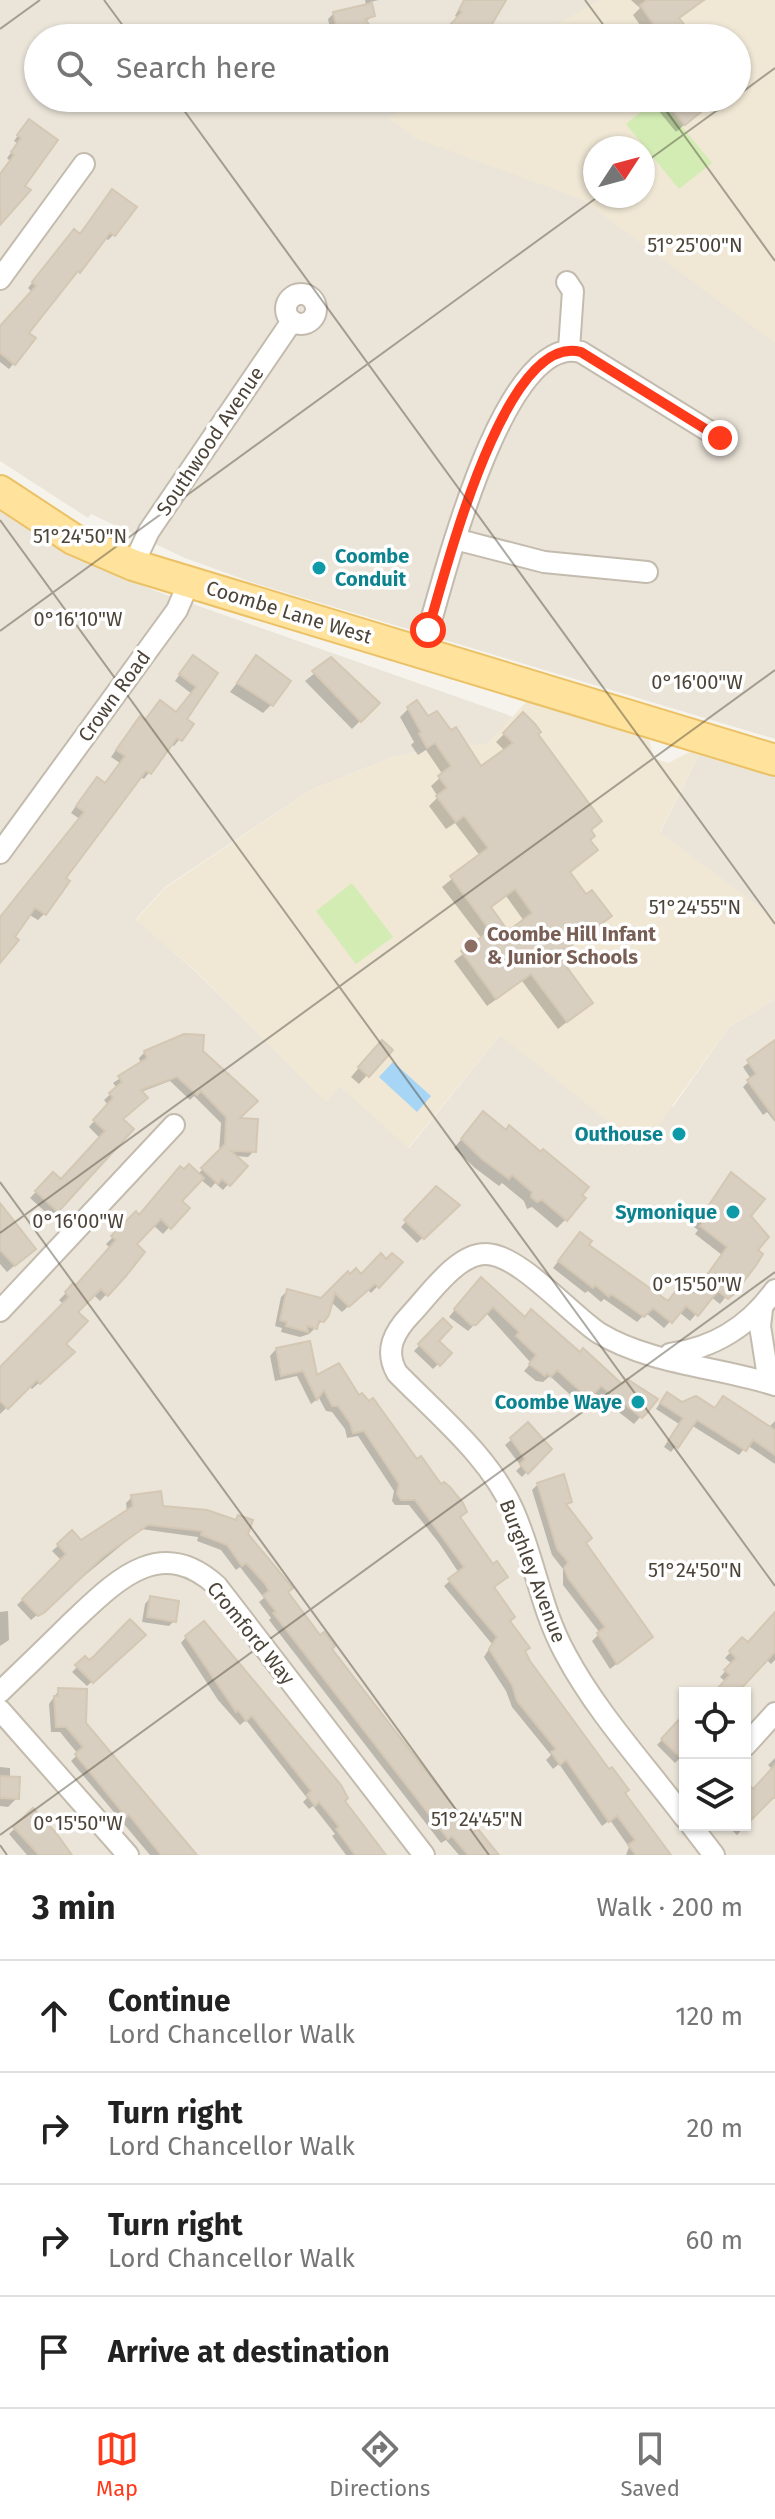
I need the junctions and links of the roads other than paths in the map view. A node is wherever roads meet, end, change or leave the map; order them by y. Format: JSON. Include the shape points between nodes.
{"nodes":[{"id":1,"x":84,"y":164,"type":"dead end"},
{"id":2,"x":0,"y":279,"type":"edge"},
{"id":3,"x":567,"y":282,"type":"dead end"},
{"id":4,"x":292,"y":321,"type":"dead end"},
{"id":5,"x":569,"y":349,"type":"junction"},
{"id":6,"x":720,"y":438,"type":"dead end"},
{"id":7,"x":0,"y":491,"type":"edge"},
{"id":8,"x":455,"y":539,"type":"junction"},
{"id":9,"x":133,"y":565,"type":"junction"},
{"id":10,"x":647,"y":572,"type":"dead end"},
{"id":11,"x":189,"y":582,"type":"junction"},
{"id":12,"x":422,"y":652,"type":"junction"},
{"id":13,"x":775,"y":760,"type":"edge"},
{"id":14,"x":0,"y":853,"type":"edge"},
{"id":15,"x":174,"y":1125,"type":"dead end"},
{"id":16,"x":775,"y":1290,"type":"edge"},
{"id":17,"x":2,"y":1305,"type":"edge"},
{"id":18,"x":762,"y":1309,"type":"junction"},
{"id":19,"x":659,"y":1356,"type":"junction"},
{"id":20,"x":772,"y":1384,"type":"edge"},
{"id":21,"x":0,"y":1692,"type":"edge"},
{"id":22,"x":0,"y":1710,"type":"edge"},
{"id":23,"x":775,"y":1713,"type":"edge"},
{"id":24,"x":751,"y":1739,"type":"edge"},
{"id":25,"x":679,"y":1808,"type":"edge"},
{"id":26,"x":696,"y":1831,"type":"edge"},
{"id":27,"x":128,"y":1855,"type":"edge"},
{"id":28,"x":424,"y":1855,"type":"edge"},
{"id":29,"x":714,"y":1855,"type":"edge"}],
"edges":[{"from":1,"to":2,"type":"street"},
{"from":3,"to":5,"type":"street","via":[[573,291]]},
{"from":4,"to":9,"type":"street","name":"Southwood Avenue","via":[[149,531]]},
{"from":5,"to":6,"type":"street","via":[[593,358]]},
{"from":5,"to":8,"type":"street","via":[[527,374],[479,467]]},
{"from":7,"to":9,"type":"main road","name":"Coombe Lane West","via":[[73,539]]},
{"from":8,"to":10,"type":"street","via":[[544,562]]},
{"from":8,"to":12,"type":"street"},
{"from":9,"to":11,"type":"main road","name":"Coombe Lane West"},
{"from":11,"to":12,"type":"main road","name":"Coombe Lane West"},
{"from":11,"to":14,"type":"street","name":"Crown Road","via":[[177,610]]},
{"from":12,"to":13,"type":"main road","name":"Coombe Lane West"},
{"from":15,"to":17,"type":"street"},
{"from":16,"to":18,"type":"street"},
{"from":18,"to":19,"type":"street","via":[[716,1341]]},
{"from":18,"to":20,"type":"street","via":[[760,1326]]},
{"from":19,"to":20,"type":"street"},
{"from":19,"to":25,"type":"street","name":"Burghley Avenue","via":[[599,1332],[499,1256],[471,1256],[431,1292],[396,1332],[390,1347],[391,1362],[501,1488],[514,1512],[543,1609],[567,1657]]},
{"from":21,"to":28,"type":"street","name":"Cromford Way","via":[[120,1577],[157,1563],[203,1574]]},
{"from":22,"to":27,"type":"street"},
{"from":23,"to":24,"type":"street"},
{"from":26,"to":29,"type":"street","name":"Burghley Avenue"}]}
